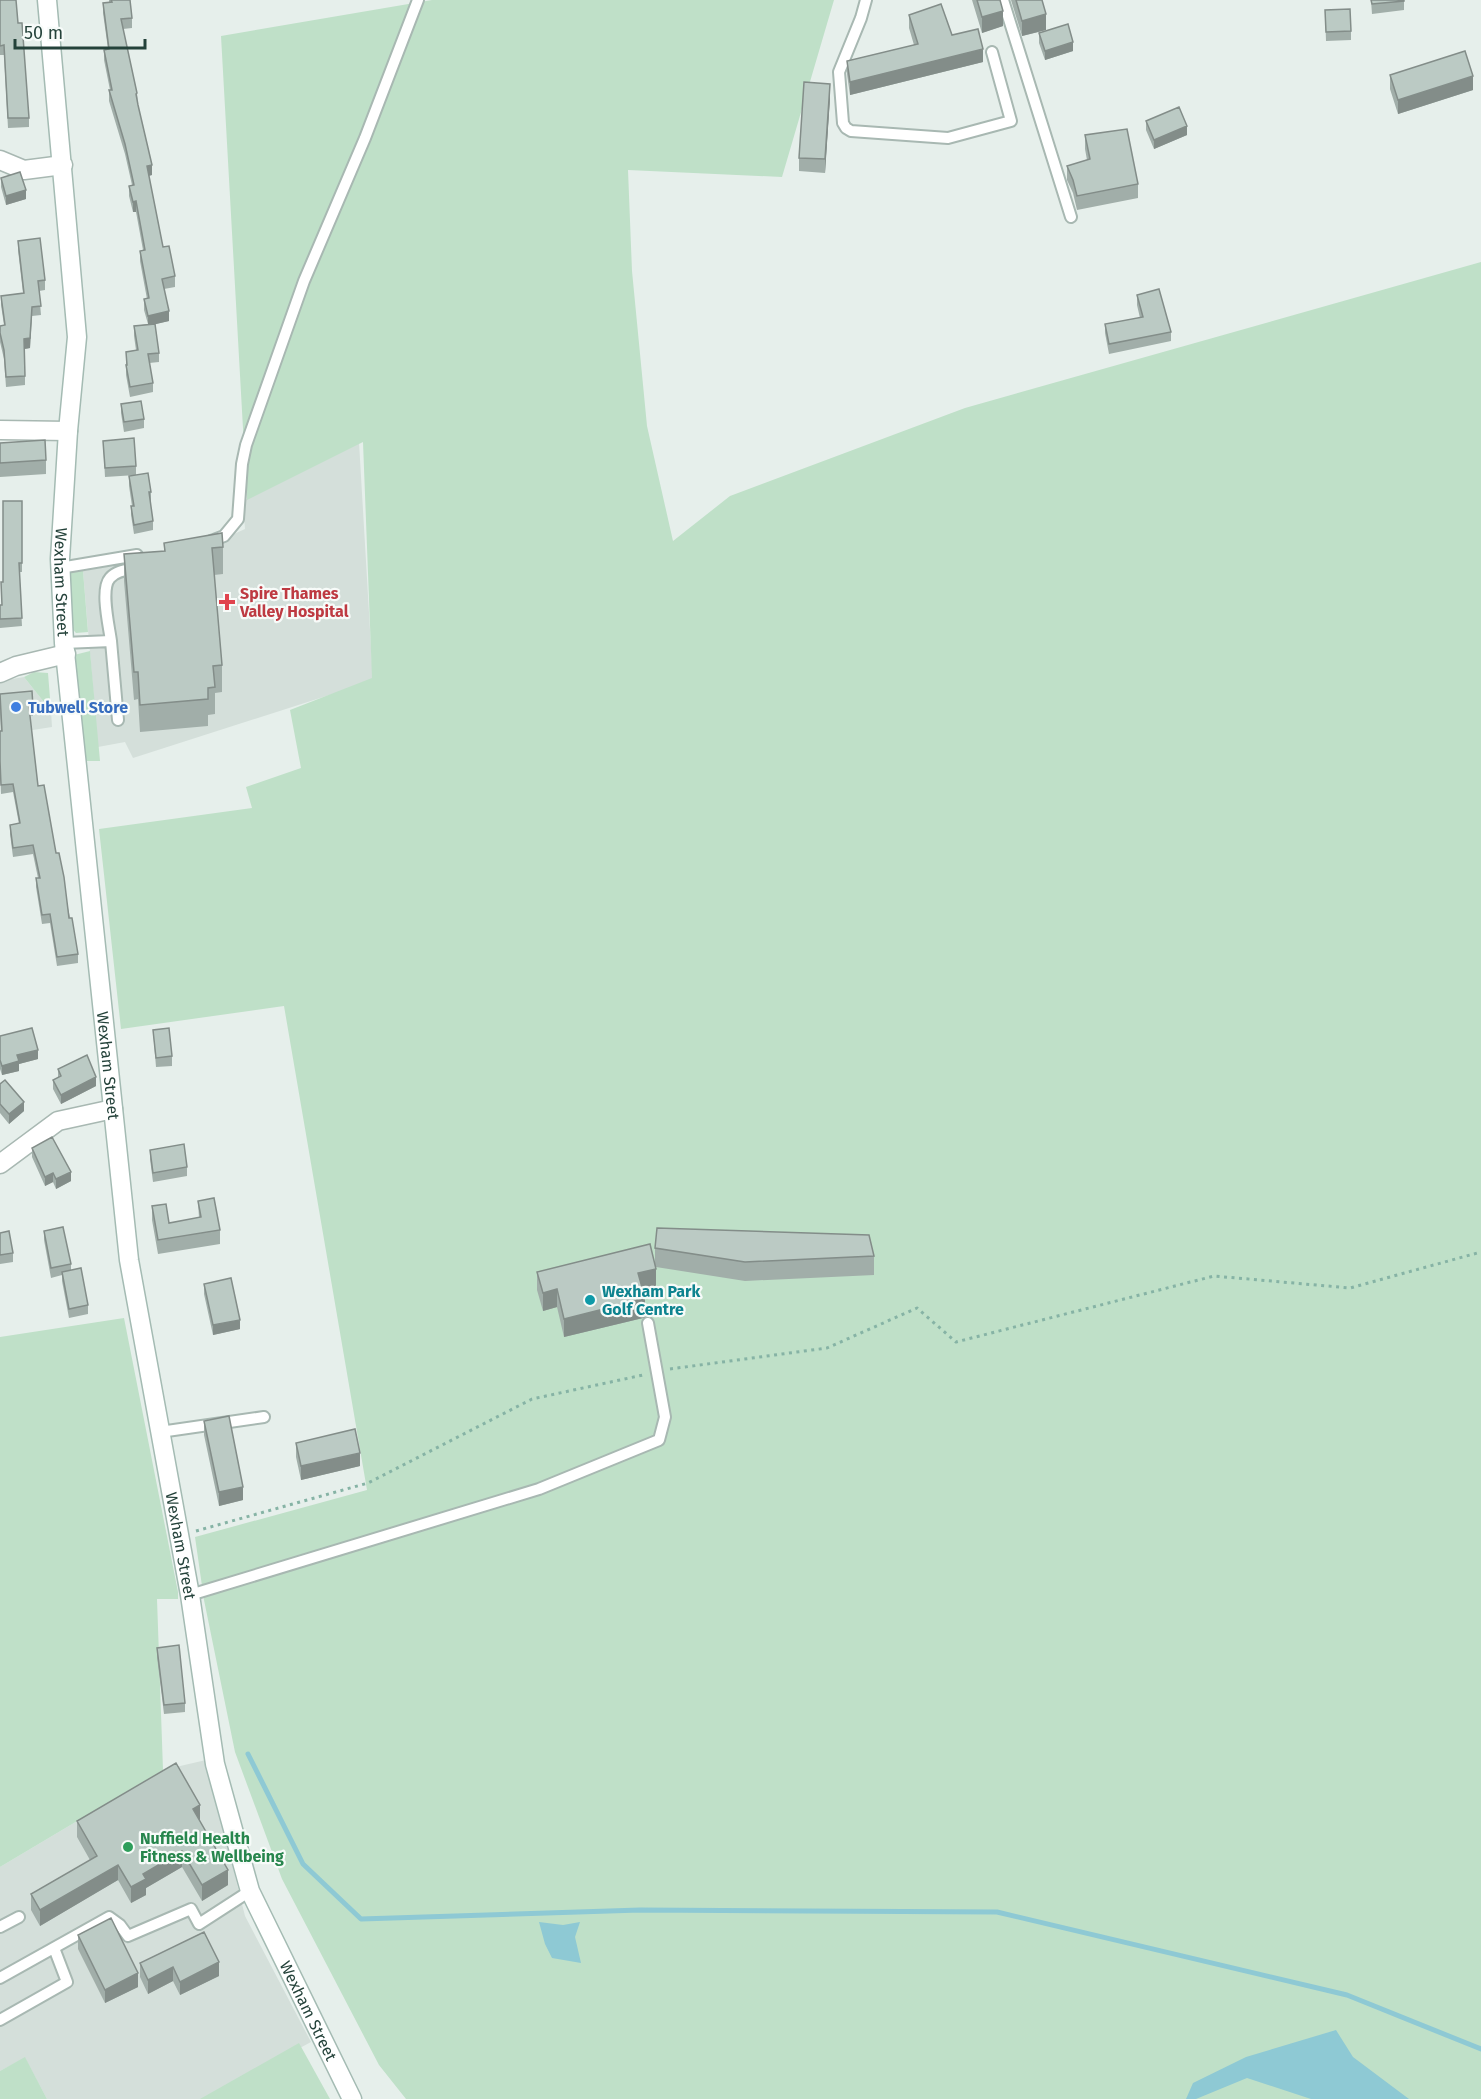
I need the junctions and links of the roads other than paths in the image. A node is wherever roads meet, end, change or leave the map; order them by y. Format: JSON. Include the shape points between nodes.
{"nodes":[{"id":1,"x":47,"y":0,"type":"edge"},
{"id":2,"x":418,"y":0,"type":"edge"},
{"id":3,"x":866,"y":0,"type":"edge"},
{"id":4,"x":1003,"y":0,"type":"edge"},
{"id":5,"x":992,"y":52,"type":"dead end"},
{"id":6,"x":0,"y":160,"type":"edge"},
{"id":7,"x":63,"y":165,"type":"junction"},
{"id":8,"x":1071,"y":217,"type":"dead end"},
{"id":9,"x":0,"y":430,"type":"edge"},
{"id":10,"x":68,"y":431,"type":"junction"},
{"id":11,"x":204,"y":543,"type":"edge"},
{"id":12,"x":150,"y":553,"type":"edge"},
{"id":13,"x":153,"y":565,"type":"edge"},
{"id":14,"x":60,"y":568,"type":"junction"},
{"id":15,"x":111,"y":641,"type":"junction"},
{"id":16,"x":65,"y":649,"type":"junction"},
{"id":17,"x":0,"y":673,"type":"edge"},
{"id":18,"x":118,"y":720,"type":"dead end"},
{"id":19,"x":113,"y":1109,"type":"junction"},
{"id":20,"x":0,"y":1164,"type":"edge"},
{"id":21,"x":648,"y":1323,"type":"dead end"},
{"id":22,"x":264,"y":1417,"type":"dead end"},
{"id":23,"x":160,"y":1432,"type":"junction"},
{"id":24,"x":190,"y":1595,"type":"junction"},
{"id":25,"x":250,"y":1891,"type":"junction"},
{"id":26,"x":19,"y":1917,"type":"dead end"},
{"id":27,"x":0,"y":1927,"type":"edge"},
{"id":28,"x":54,"y":1948,"type":"junction"},
{"id":29,"x":0,"y":1978,"type":"edge"},
{"id":30,"x":0,"y":2020,"type":"edge"},
{"id":31,"x":352,"y":2099,"type":"edge"}],
"edges":[{"from":1,"to":7,"type":"street","name":"Wexham Street"},
{"from":2,"to":11,"type":"lane","via":[[304,281],[246,445],[237,519],[224,536]]},
{"from":3,"to":5,"type":"lane","via":[[839,72],[846,128],[948,138],[1011,121]]},
{"from":4,"to":8,"type":"lane"},
{"from":6,"to":7,"type":"street","via":[[24,170]]},
{"from":7,"to":10,"type":"street","name":"Wexham Street","via":[[77,337]]},
{"from":9,"to":10,"type":"street"},
{"from":10,"to":14,"type":"street","name":"Wexham Street"},
{"from":12,"to":14,"type":"lane"},
{"from":13,"to":15,"type":"lane","via":[[119,571],[105,588]]},
{"from":14,"to":16,"type":"street","name":"Wexham Street"},
{"from":15,"to":16,"type":"lane"},
{"from":15,"to":18,"type":"lane"},
{"from":16,"to":17,"type":"street"},
{"from":16,"to":19,"type":"street","name":"Wexham Street"},
{"from":19,"to":20,"type":"street","via":[[58,1121]]},
{"from":19,"to":23,"type":"street","name":"Wexham Street","via":[[129,1260]]},
{"from":21,"to":24,"type":"lane","via":[[665,1417],[659,1440],[539,1489]]},
{"from":22,"to":23,"type":"lane"},
{"from":23,"to":24,"type":"street","name":"Wexham Street"},
{"from":24,"to":25,"type":"street","name":"Wexham Street","via":[[215,1764]]},
{"from":25,"to":28,"type":"lane","via":[[199,1924],[191,1909],[128,1936],[109,1917]]},
{"from":25,"to":31,"type":"street","name":"Wexham Street"},
{"from":26,"to":27,"type":"lane"},
{"from":28,"to":29,"type":"lane"},
{"from":28,"to":30,"type":"lane","via":[[67,1982]]}]}
